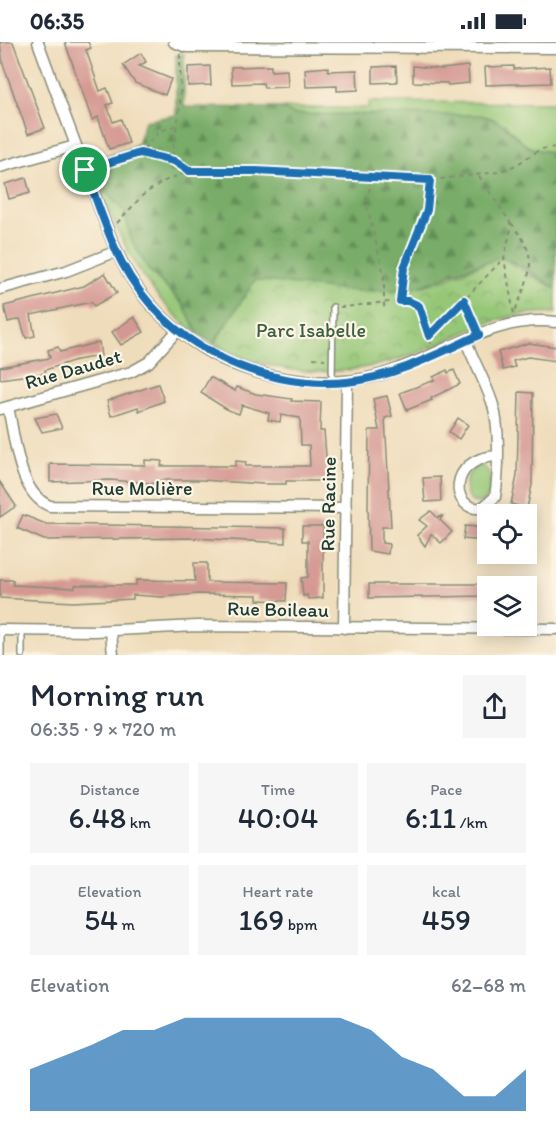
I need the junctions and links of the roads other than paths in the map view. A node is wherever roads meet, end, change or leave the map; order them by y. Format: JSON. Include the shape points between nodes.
{"nodes":[{"id":1,"x":38,"y":42,"type":"edge"},
{"id":2,"x":174,"y":42,"type":"edge"},
{"id":3,"x":556,"y":48,"type":"edge"},
{"id":4,"x":75,"y":146,"type":"junction"},
{"id":5,"x":0,"y":167,"type":"edge"},
{"id":6,"x":117,"y":251,"type":"junction"},
{"id":7,"x":0,"y":289,"type":"edge"},
{"id":8,"x":333,"y":307,"type":"road end"},
{"id":9,"x":556,"y":322,"type":"edge"},
{"id":10,"x":177,"y":331,"type":"junction"},
{"id":11,"x":466,"y":341,"type":"junction"},
{"id":12,"x":332,"y":382,"type":"junction"},
{"id":13,"x":347,"y":382,"type":"junction"},
{"id":14,"x":4,"y":408,"type":"edge"},
{"id":15,"x":496,"y":456,"type":"junction"},
{"id":16,"x":346,"y":508,"type":"junction"},
{"id":17,"x":344,"y":628,"type":"junction"},
{"id":18,"x":1,"y":630,"type":"edge"},
{"id":19,"x":22,"y":630,"type":"junction"},
{"id":20,"x":556,"y":630,"type":"edge"},
{"id":21,"x":111,"y":631,"type":"junction"},
{"id":22,"x":2,"y":655,"type":"edge"},
{"id":23,"x":22,"y":655,"type":"edge"},
{"id":24,"x":113,"y":655,"type":"edge"}],
"edges":[{"from":1,"to":4,"type":"street"},
{"from":2,"to":3,"type":"street","via":[[186,47]]},
{"from":4,"to":5,"type":"street"},
{"from":4,"to":6,"type":"street"},
{"from":6,"to":7,"type":"street","via":[[76,268]]},
{"from":6,"to":10,"type":"street","via":[[138,289]]},
{"from":8,"to":12,"type":"lane"},
{"from":9,"to":11,"type":"street","via":[[516,322]]},
{"from":10,"to":12,"type":"street","via":[[249,370],[294,380]]},
{"from":10,"to":14,"type":"street","name":"Rue Daudet","via":[[149,362],[131,372]]},
{"from":11,"to":13,"type":"street","via":[[394,371]]},
{"from":11,"to":15,"type":"street","via":[[493,404]]},
{"from":12,"to":13,"type":"street"},
{"from":13,"to":16,"type":"street","name":"Rue Racine"},
{"from":14,"to":16,"type":"street","name":"Rue Molière","via":[[27,485],[37,499],[50,506]]},
{"from":15,"to":15,"type":"street","via":[[477,459],[463,471],[460,490],[469,507],[482,508],[493,501]]},
{"from":16,"to":17,"type":"street","name":"Rue Racine"},
{"from":17,"to":20,"type":"street","name":"Rue Boileau"},
{"from":17,"to":21,"type":"street","name":"Rue Boileau","via":[[171,626]]},
{"from":18,"to":19,"type":"street","name":"Rue Boileau"},
{"from":18,"to":22,"type":"lane"},
{"from":19,"to":21,"type":"street","name":"Rue Boileau"},
{"from":19,"to":23,"type":"lane"},
{"from":21,"to":24,"type":"street"}]}
